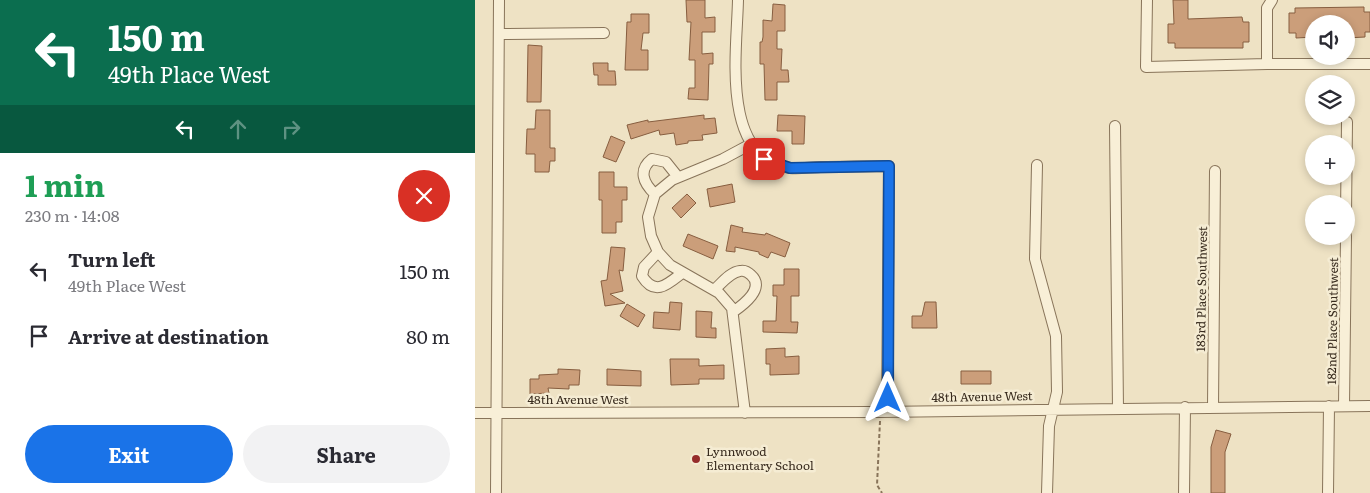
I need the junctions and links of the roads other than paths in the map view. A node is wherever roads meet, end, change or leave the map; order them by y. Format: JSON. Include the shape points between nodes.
{"nodes":[{"id":1,"x":499,"y":0,"type":"edge"},
{"id":2,"x":738,"y":0,"type":"edge"},
{"id":3,"x":1147,"y":0,"type":"edge"},
{"id":4,"x":1271,"y":0,"type":"edge"},
{"id":5,"x":604,"y":33,"type":"dead end"},
{"id":6,"x":499,"y":34,"type":"junction"},
{"id":7,"x":1267,"y":64,"type":"junction"},
{"id":8,"x":1370,"y":64,"type":"edge"},
{"id":9,"x":1347,"y":125,"type":"edge"},
{"id":10,"x":1115,"y":126,"type":"dead end"},
{"id":11,"x":751,"y":144,"type":"junction"},
{"id":12,"x":1037,"y":165,"type":"dead end"},
{"id":13,"x":1215,"y":171,"type":"dead end"},
{"id":14,"x":678,"y":177,"type":"junction"},
{"id":15,"x":655,"y":194,"type":"junction"},
{"id":16,"x":1346,"y":195,"type":"edge"},
{"id":17,"x":1346,"y":245,"type":"edge"},
{"id":18,"x":658,"y":252,"type":"junction"},
{"id":19,"x":682,"y":273,"type":"junction"},
{"id":20,"x":715,"y":290,"type":"junction"},
{"id":21,"x":733,"y":312,"type":"junction"},
{"id":22,"x":1329,"y":406,"type":"junction"},
{"id":23,"x":1344,"y":406,"type":"junction"},
{"id":24,"x":1370,"y":406,"type":"edge"},
{"id":25,"x":1185,"y":407,"type":"junction"},
{"id":26,"x":1213,"y":407,"type":"junction"},
{"id":27,"x":1053,"y":409,"type":"junction"},
{"id":28,"x":1117,"y":410,"type":"junction"},
{"id":29,"x":883,"y":411,"type":"junction"},
{"id":30,"x":745,"y":412,"type":"junction"},
{"id":31,"x":475,"y":413,"type":"edge"},
{"id":32,"x":497,"y":413,"type":"junction"},
{"id":33,"x":496,"y":493,"type":"edge"},
{"id":34,"x":1047,"y":493,"type":"edge"},
{"id":35,"x":1184,"y":493,"type":"edge"},
{"id":36,"x":1328,"y":493,"type":"edge"}],
"edges":[{"from":1,"to":6,"type":"street"},
{"from":2,"to":11,"type":"street","via":[[737,96],[740,119]]},
{"from":3,"to":7,"type":"street","via":[[1146,67]]},
{"from":4,"to":7,"type":"street","via":[[1267,8]]},
{"from":5,"to":6,"type":"street"},
{"from":6,"to":32,"type":"street"},
{"from":7,"to":8,"type":"street"},
{"from":9,"to":16,"type":"street"},
{"from":10,"to":28,"type":"street"},
{"from":11,"to":14,"type":"street"},
{"from":11,"to":29,"type":"street","via":[[764,159],[790,168],[889,166]]},
{"from":12,"to":27,"type":"street","via":[[1035,259],[1056,336],[1057,392]]},
{"from":13,"to":26,"type":"street","name":"183rd Place Southwest"},
{"from":14,"to":15,"type":"street"},
{"from":14,"to":15,"type":"street","via":[[666,162],[652,159],[643,170],[643,178]]},
{"from":15,"to":18,"type":"street","via":[[647,218]]},
{"from":17,"to":23,"type":"street","name":"182nd Place Southwest"},
{"from":18,"to":19,"type":"street"},
{"from":18,"to":19,"type":"street","via":[[644,267],[642,276],[647,284],[656,288]]},
{"from":19,"to":20,"type":"street"},
{"from":20,"to":21,"type":"street","via":[[726,298]]},
{"from":20,"to":21,"type":"street","via":[[739,271],[754,277],[753,295]]},
{"from":21,"to":30,"type":"street"},
{"from":22,"to":23,"type":"street","name":"48th Avenue West"},
{"from":22,"to":26,"type":"street","name":"48th Avenue West"},
{"from":22,"to":36,"type":"street"},
{"from":23,"to":24,"type":"street","name":"48th Avenue West"},
{"from":25,"to":26,"type":"street","name":"48th Avenue West"},
{"from":25,"to":28,"type":"street","name":"48th Avenue West"},
{"from":25,"to":35,"type":"street"},
{"from":27,"to":28,"type":"street","name":"48th Avenue West"},
{"from":27,"to":29,"type":"street","name":"48th Avenue West"},
{"from":27,"to":34,"type":"street","via":[[1049,426]]},
{"from":29,"to":30,"type":"street","name":"48th Avenue West"},
{"from":30,"to":32,"type":"street","name":"48th Avenue West"},
{"from":31,"to":32,"type":"street","name":"48th Avenue West"},
{"from":32,"to":33,"type":"street"}]}
